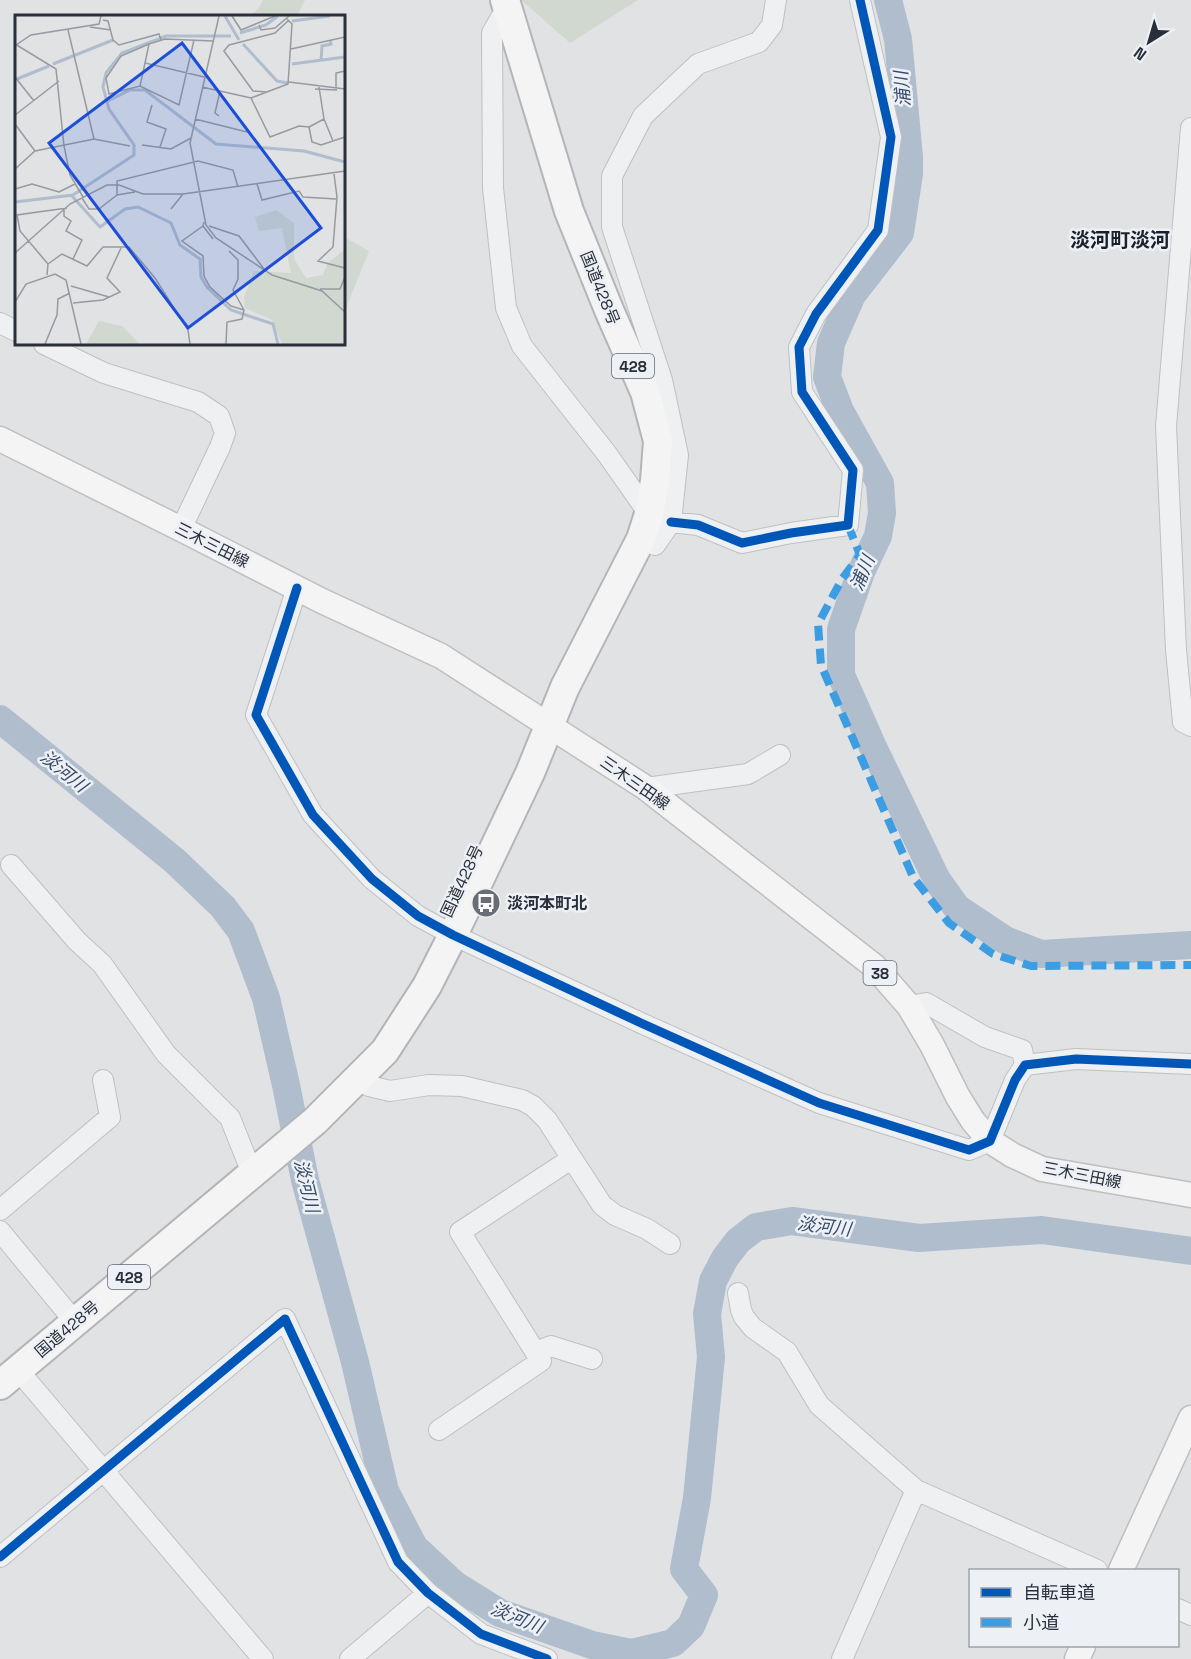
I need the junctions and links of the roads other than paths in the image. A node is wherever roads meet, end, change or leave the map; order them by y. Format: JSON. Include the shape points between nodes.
{"nodes":[{"id":1,"x":776,"y":0,"type":"edge"},
{"id":2,"x":860,"y":0,"type":"edge"},
{"id":3,"x":506,"y":3,"type":"edge"},
{"id":4,"x":1191,"y":128,"type":"edge"},
{"id":5,"x":0,"y":322,"type":"edge"},
{"id":6,"x":15,"y":330,"type":"edge"},
{"id":7,"x":46,"y":345,"type":"edge"},
{"id":8,"x":0,"y":439,"type":"edge"},
{"id":9,"x":653,"y":525,"type":"junction"},
{"id":10,"x":181,"y":529,"type":"junction"},
{"id":11,"x":297,"y":588,"type":"junction"},
{"id":12,"x":1191,"y":726,"type":"edge"},
{"id":13,"x":550,"y":727,"type":"junction"},
{"id":14,"x":780,"y":755,"type":"dead end"},
{"id":15,"x":646,"y":788,"type":"junction"},
{"id":16,"x":11,"y":865,"type":"dead end"},
{"id":17,"x":453,"y":935,"type":"junction"},
{"id":18,"x":909,"y":1006,"type":"junction"},
{"id":19,"x":1191,"y":1064,"type":"edge"},
{"id":20,"x":1025,"y":1065,"type":"junction"},
{"id":21,"x":358,"y":1079,"type":"junction"},
{"id":22,"x":103,"y":1080,"type":"dead end"},
{"id":23,"x":990,"y":1141,"type":"junction"},
{"id":24,"x":571,"y":1159,"type":"junction"},
{"id":25,"x":255,"y":1171,"type":"junction"},
{"id":26,"x":1191,"y":1195,"type":"edge"},
{"id":27,"x":0,"y":1210,"type":"edge"},
{"id":28,"x":0,"y":1231,"type":"edge"},
{"id":29,"x":670,"y":1244,"type":"dead end"},
{"id":30,"x":738,"y":1293,"type":"dead end"},
{"id":31,"x":75,"y":1322,"type":"junction"},
{"id":32,"x":535,"y":1352,"type":"junction"},
{"id":33,"x":592,"y":1359,"type":"dead end"},
{"id":34,"x":9,"y":1377,"type":"edge"},
{"id":35,"x":1191,"y":1418,"type":"edge"},
{"id":36,"x":439,"y":1430,"type":"dead end"},
{"id":37,"x":103,"y":1471,"type":"junction"},
{"id":38,"x":915,"y":1490,"type":"junction"},
{"id":39,"x":0,"y":1557,"type":"edge"},
{"id":40,"x":1095,"y":1569,"type":"edge"},
{"id":41,"x":1121,"y":1569,"type":"edge"},
{"id":42,"x":428,"y":1593,"type":"junction"},
{"id":43,"x":263,"y":1659,"type":"edge"},
{"id":44,"x":350,"y":1659,"type":"edge"},
{"id":45,"x":547,"y":1659,"type":"edge"},
{"id":46,"x":842,"y":1659,"type":"edge"}],
"edges":[{"from":1,"to":9,"type":"street","via":[[772,25],[759,42],[698,64],[644,116],[612,176],[612,227],[662,380],[678,454]]},
{"from":2,"to":9,"type":"street","via":[[891,137],[878,230],[816,314],[799,347],[802,392],[853,470],[848,525],[742,543],[698,525]]},
{"from":3,"to":9,"type":"highway","name":"国道428号","number":"428","via":[[569,211],[647,402],[658,441]]},
{"from":3,"to":9,"type":"street","via":[[492,33],[493,188],[506,308],[522,346],[607,454]]},
{"from":4,"to":12,"type":"street","via":[[1166,426],[1176,650],[1183,722]]},
{"from":5,"to":6,"type":"street"},
{"from":7,"to":10,"type":"street","via":[[104,373],[198,402],[219,416],[225,433]]},
{"from":8,"to":10,"type":"main road","name":"三木三田線","number":"38"},
{"from":9,"to":13,"type":"highway","name":"国道428号","number":"428","via":[[565,687]]},
{"from":10,"to":11,"type":"main road","name":"三木三田線","number":"38"},
{"from":11,"to":13,"type":"main road","name":"三木三田線","number":"38","via":[[441,656]]},
{"from":11,"to":17,"type":"street","via":[[256,715],[313,816],[372,879],[418,916]]},
{"from":13,"to":15,"type":"main road","name":"三木三田線","number":"38"},
{"from":13,"to":17,"type":"highway","name":"国道428号","number":"428"},
{"from":14,"to":15,"type":"street","via":[[748,774]]},
{"from":15,"to":18,"type":"main road","name":"三木三田線","number":"38","via":[[874,966]]},
{"from":16,"to":25,"type":"street","via":[[77,942],[102,964],[166,1054],[230,1118]]},
{"from":17,"to":21,"type":"highway","name":"国道428号","number":"428","via":[[427,986],[385,1051]]},
{"from":17,"to":23,"type":"street","via":[[819,1103],[969,1150]]},
{"from":18,"to":20,"type":"street","via":[[926,1003],[985,1037],[1022,1050]]},
{"from":18,"to":23,"type":"main road","name":"三木三田線","number":"38","via":[[958,1097]]},
{"from":19,"to":20,"type":"street","via":[[1076,1059]]},
{"from":20,"to":23,"type":"street"},
{"from":21,"to":24,"type":"street","via":[[390,1092],[429,1085],[462,1086],[522,1100],[547,1120]]},
{"from":21,"to":25,"type":"highway","name":"国道428号","number":"428"},
{"from":22,"to":27,"type":"street","via":[[110,1117]]},
{"from":23,"to":26,"type":"main road","name":"三木三田線","number":"38","via":[[1042,1169]]},
{"from":24,"to":29,"type":"street","via":[[602,1205]]},
{"from":24,"to":32,"type":"street","via":[[460,1232]]},
{"from":25,"to":31,"type":"highway","name":"国道428号","number":"428"},
{"from":28,"to":31,"type":"street"},
{"from":30,"to":38,"type":"street","via":[[744,1317],[753,1328],[788,1352],[819,1405]]},
{"from":31,"to":34,"type":"highway","name":"国道428号","number":"428"},
{"from":32,"to":33,"type":"street","via":[[551,1346]]},
{"from":32,"to":36,"type":"street","via":[[541,1361]]},
{"from":34,"to":37,"type":"street"},
{"from":35,"to":41,"type":"main road"},
{"from":37,"to":39,"type":"street"},
{"from":37,"to":42,"type":"street","via":[[285,1319],[398,1562]]},
{"from":37,"to":43,"type":"street"},
{"from":38,"to":40,"type":"street"},
{"from":38,"to":46,"type":"street"},
{"from":42,"to":44,"type":"street"},
{"from":42,"to":45,"type":"street","via":[[481,1634]]}]}
